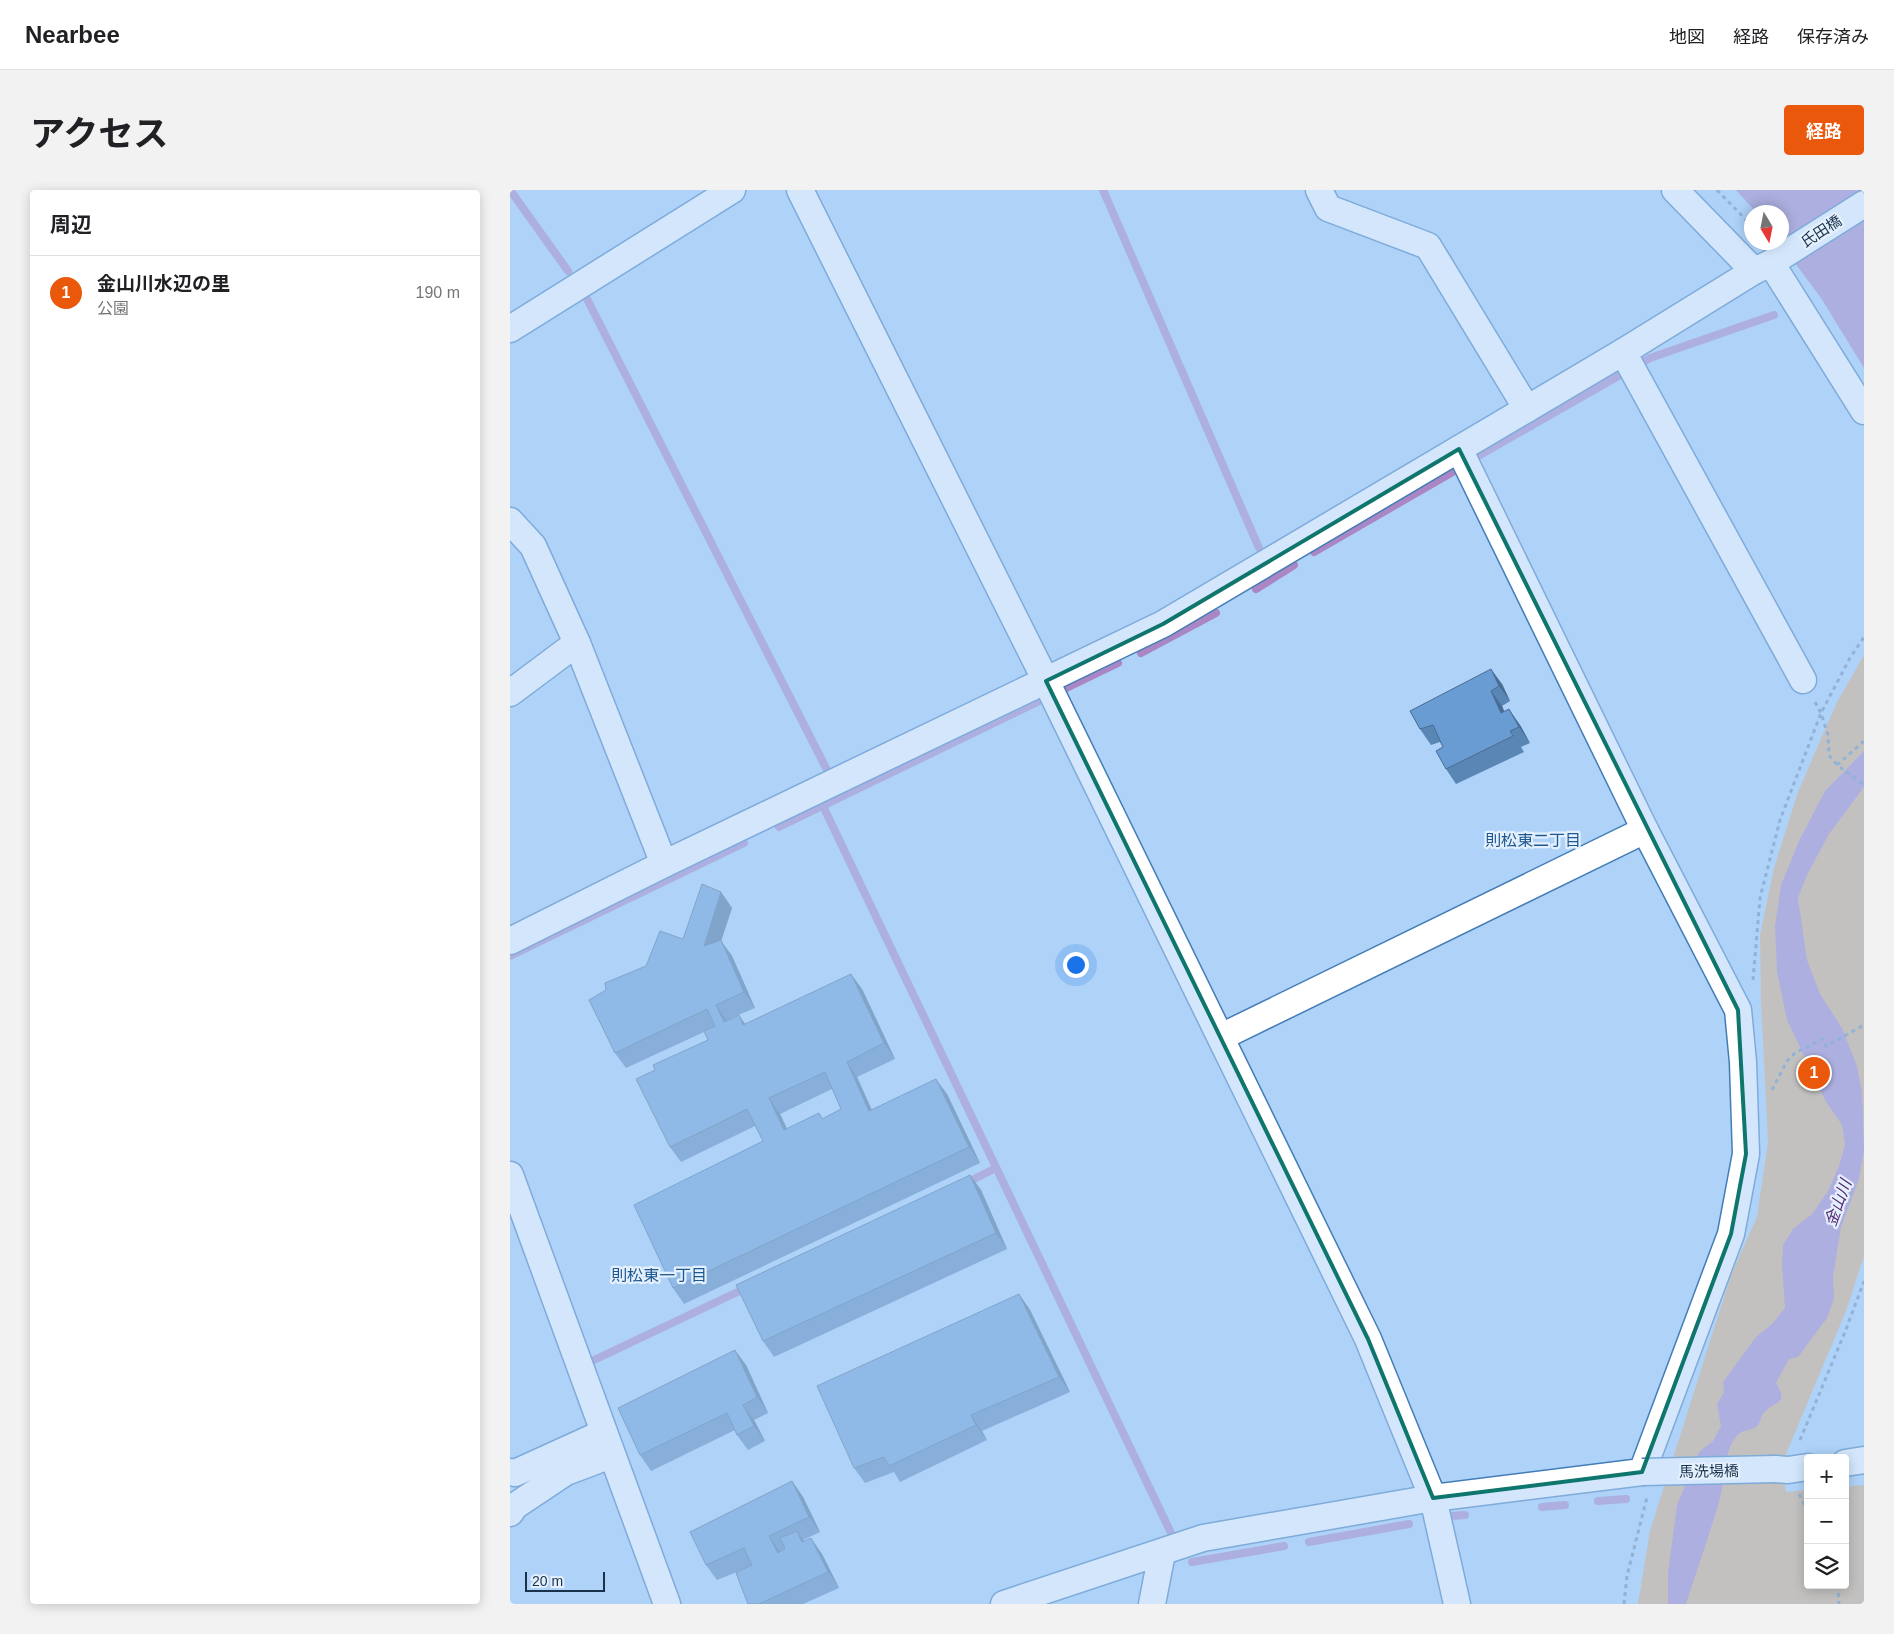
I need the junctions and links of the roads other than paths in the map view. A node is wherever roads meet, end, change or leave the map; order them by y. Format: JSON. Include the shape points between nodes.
{"nodes":[{"id":1,"x":732,"y":190,"type":"edge"},
{"id":2,"x":800,"y":190,"type":"edge"},
{"id":3,"x":1319,"y":190,"type":"edge"},
{"id":4,"x":1675,"y":190,"type":"edge"},
{"id":5,"x":1864,"y":204,"type":"edge"},
{"id":6,"x":1768,"y":264,"type":"junction"},
{"id":7,"x":510,"y":329,"type":"edge"},
{"id":8,"x":1624,"y":352,"type":"junction"},
{"id":9,"x":1526,"y":409,"type":"junction"},
{"id":10,"x":1864,"y":411,"type":"edge"},
{"id":11,"x":1459,"y":448,"type":"junction"},
{"id":12,"x":510,"y":521,"type":"edge"},
{"id":13,"x":577,"y":643,"type":"junction"},
{"id":14,"x":1803,"y":680,"type":"dead end"},
{"id":15,"x":1046,"y":681,"type":"junction"},
{"id":16,"x":510,"y":693,"type":"edge"},
{"id":17,"x":1645,"y":830,"type":"junction"},
{"id":18,"x":664,"y":864,"type":"junction"},
{"id":19,"x":510,"y":941,"type":"edge"},
{"id":20,"x":1222,"y":1037,"type":"junction"},
{"id":21,"x":510,"y":1175,"type":"edge"},
{"id":22,"x":607,"y":1444,"type":"junction"},
{"id":23,"x":1864,"y":1460,"type":"edge"},
{"id":24,"x":1849,"y":1462,"type":"edge"},
{"id":25,"x":1790,"y":1469,"type":"edge"},
{"id":26,"x":510,"y":1472,"type":"edge"},
{"id":27,"x":1642,"y":1472,"type":"junction"},
{"id":28,"x":1433,"y":1498,"type":"junction"},
{"id":29,"x":510,"y":1513,"type":"edge"},
{"id":30,"x":1162,"y":1553,"type":"junction"},
{"id":31,"x":667,"y":1604,"type":"edge"},
{"id":32,"x":1004,"y":1604,"type":"edge"},
{"id":33,"x":1152,"y":1604,"type":"edge"},
{"id":34,"x":1457,"y":1604,"type":"edge"}],
"edges":[{"from":1,"to":7,"type":"street"},
{"from":2,"to":15,"type":"street"},
{"from":3,"to":9,"type":"street","via":[[1328,208],[1428,246]]},
{"from":4,"to":6,"type":"street"},
{"from":5,"to":6,"type":"street","name":"氏田橋"},
{"from":6,"to":8,"type":"street","name":"氏田橋"},
{"from":6,"to":10,"type":"street"},
{"from":8,"to":9,"type":"street","name":"氏田橋"},
{"from":8,"to":14,"type":"street"},
{"from":9,"to":11,"type":"street","name":"氏田橋"},
{"from":11,"to":15,"type":"street","name":"氏田橋","via":[[1163,624]]},
{"from":11,"to":17,"type":"street"},
{"from":12,"to":13,"type":"street","via":[[533,546]]},
{"from":13,"to":16,"type":"street"},
{"from":13,"to":18,"type":"street"},
{"from":15,"to":18,"type":"street","name":"氏田橋"},
{"from":15,"to":20,"type":"street"},
{"from":17,"to":20,"type":"street"},
{"from":17,"to":27,"type":"street","via":[[1738,1010],[1746,1154],[1730,1234]]},
{"from":18,"to":19,"type":"street","name":"氏田橋"},
{"from":20,"to":28,"type":"street","via":[[1368,1339]]},
{"from":21,"to":22,"type":"street"},
{"from":22,"to":26,"type":"street"},
{"from":22,"to":29,"type":"street","via":[[515,1506]]},
{"from":22,"to":31,"type":"street"},
{"from":23,"to":24,"type":"street"},
{"from":25,"to":27,"type":"street","name":"馬洗場橋","bridge":true},
{"from":27,"to":28,"type":"street","name":"馬洗場橋"},
{"from":28,"to":30,"type":"street","name":"馬洗場橋","via":[[1203,1538]]},
{"from":28,"to":34,"type":"street"},
{"from":30,"to":32,"type":"street","name":"馬洗場橋"},
{"from":30,"to":33,"type":"street"}]}
